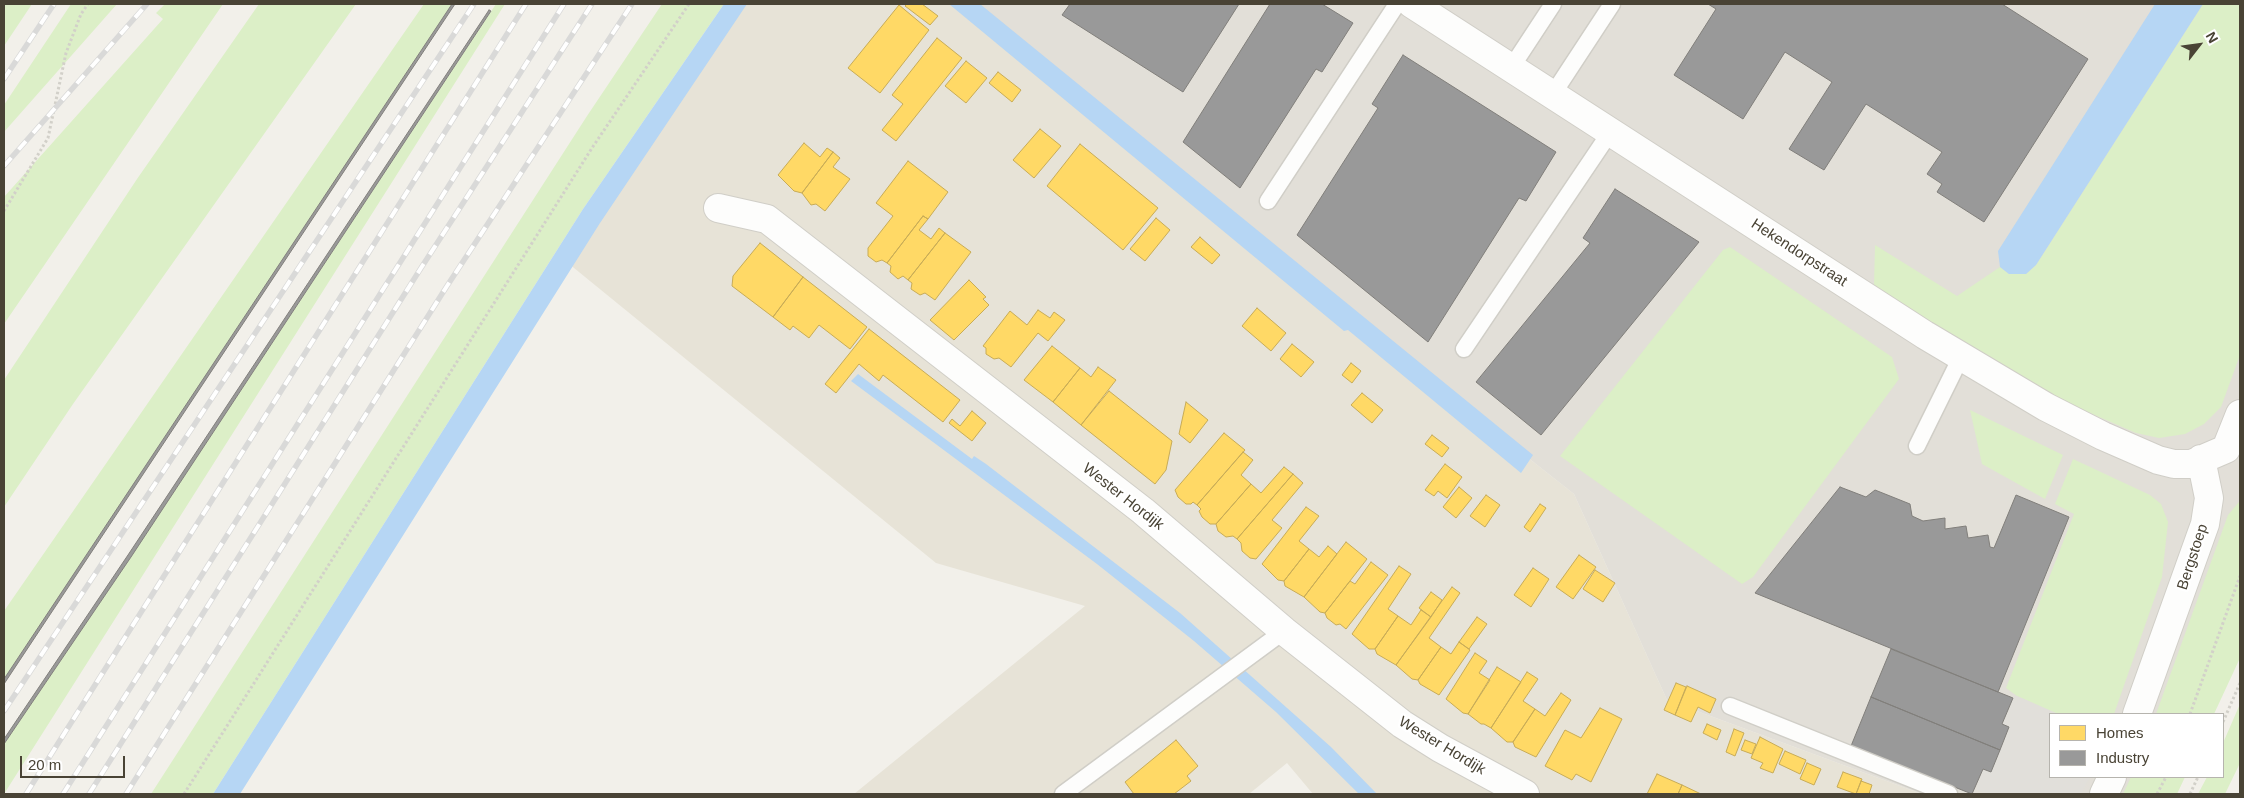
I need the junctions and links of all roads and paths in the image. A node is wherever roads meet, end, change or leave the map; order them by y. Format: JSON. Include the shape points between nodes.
{"nodes":[{"id":1,"x":88,"y":4,"type":"edge"},
{"id":2,"x":689,"y":4,"type":"edge"},
{"id":3,"x":1397,"y":4,"type":"edge"},
{"id":4,"x":1412,"y":4,"type":"edge"},
{"id":5,"x":1553,"y":4,"type":"edge"},
{"id":6,"x":1612,"y":4,"type":"edge"},
{"id":7,"x":1511,"y":68,"type":"junction"},
{"id":8,"x":1553,"y":94,"type":"junction"},
{"id":9,"x":1611,"y":130,"type":"junction"},
{"id":10,"x":1268,"y":201,"type":"dead end"},
{"id":11,"x":718,"y":208,"type":"dead end"},
{"id":12,"x":4,"y":211,"type":"edge"},
{"id":13,"x":1464,"y":349,"type":"dead end"},
{"id":14,"x":1961,"y":357,"type":"junction"},
{"id":15,"x":2240,"y":414,"type":"edge"},
{"id":16,"x":1917,"y":446,"type":"dead end"},
{"id":17,"x":2201,"y":460,"type":"junction"},
{"id":18,"x":2240,"y":576,"type":"edge"},
{"id":19,"x":1284,"y":631,"type":"junction"},
{"id":20,"x":2240,"y":683,"type":"edge"},
{"id":21,"x":1730,"y":706,"type":"dead end"},
{"id":22,"x":2137,"y":713,"type":"edge"},
{"id":23,"x":2190,"y":713,"type":"edge"},
{"id":24,"x":2224,"y":720,"type":"edge"},
{"id":25,"x":2112,"y":778,"type":"edge"},
{"id":26,"x":2165,"y":778,"type":"edge"},
{"id":27,"x":2198,"y":778,"type":"edge"},
{"id":28,"x":184,"y":794,"type":"edge"},
{"id":29,"x":1063,"y":794,"type":"edge"},
{"id":30,"x":1525,"y":794,"type":"edge"},
{"id":31,"x":1949,"y":794,"type":"edge"},
{"id":32,"x":2104,"y":794,"type":"edge"},
{"id":33,"x":2157,"y":794,"type":"edge"},
{"id":34,"x":2190,"y":794,"type":"edge"}],
"edges":[{"from":1,"to":12,"type":"path","via":[[66,53],[48,138]]},
{"from":2,"to":28,"type":"path","via":[[592,148]]},
{"from":3,"to":10,"type":"lane"},
{"from":4,"to":7,"type":"street","name":"Hekendorpstraat"},
{"from":5,"to":7,"type":"lane"},
{"from":6,"to":8,"type":"lane"},
{"from":7,"to":8,"type":"street","name":"Hekendorpstraat"},
{"from":8,"to":9,"type":"street","name":"Hekendorpstraat"},
{"from":9,"to":13,"type":"lane"},
{"from":9,"to":14,"type":"street","name":"Hekendorpstraat"},
{"from":11,"to":19,"type":"street","name":"Wester Hordijk","via":[[767,219],[1143,511]]},
{"from":14,"to":16,"type":"lane"},
{"from":14,"to":17,"type":"street","name":"Hekendorpstraat","via":[[2046,407],[2158,460],[2174,464]]},
{"from":15,"to":17,"type":"street","via":[[2226,450]]},
{"from":17,"to":22,"type":"street","name":"Bergstoep","via":[[2209,498],[2205,524]]},
{"from":18,"to":23,"type":"path"},
{"from":19,"to":29,"type":"lane"},
{"from":19,"to":30,"type":"street","name":"Wester Hordijk","via":[[1402,724]]},
{"from":20,"to":24,"type":"path"},
{"from":21,"to":31,"type":"lane"},
{"from":25,"to":32,"type":"street"},
{"from":26,"to":33,"type":"path"},
{"from":27,"to":34,"type":"path"}]}
